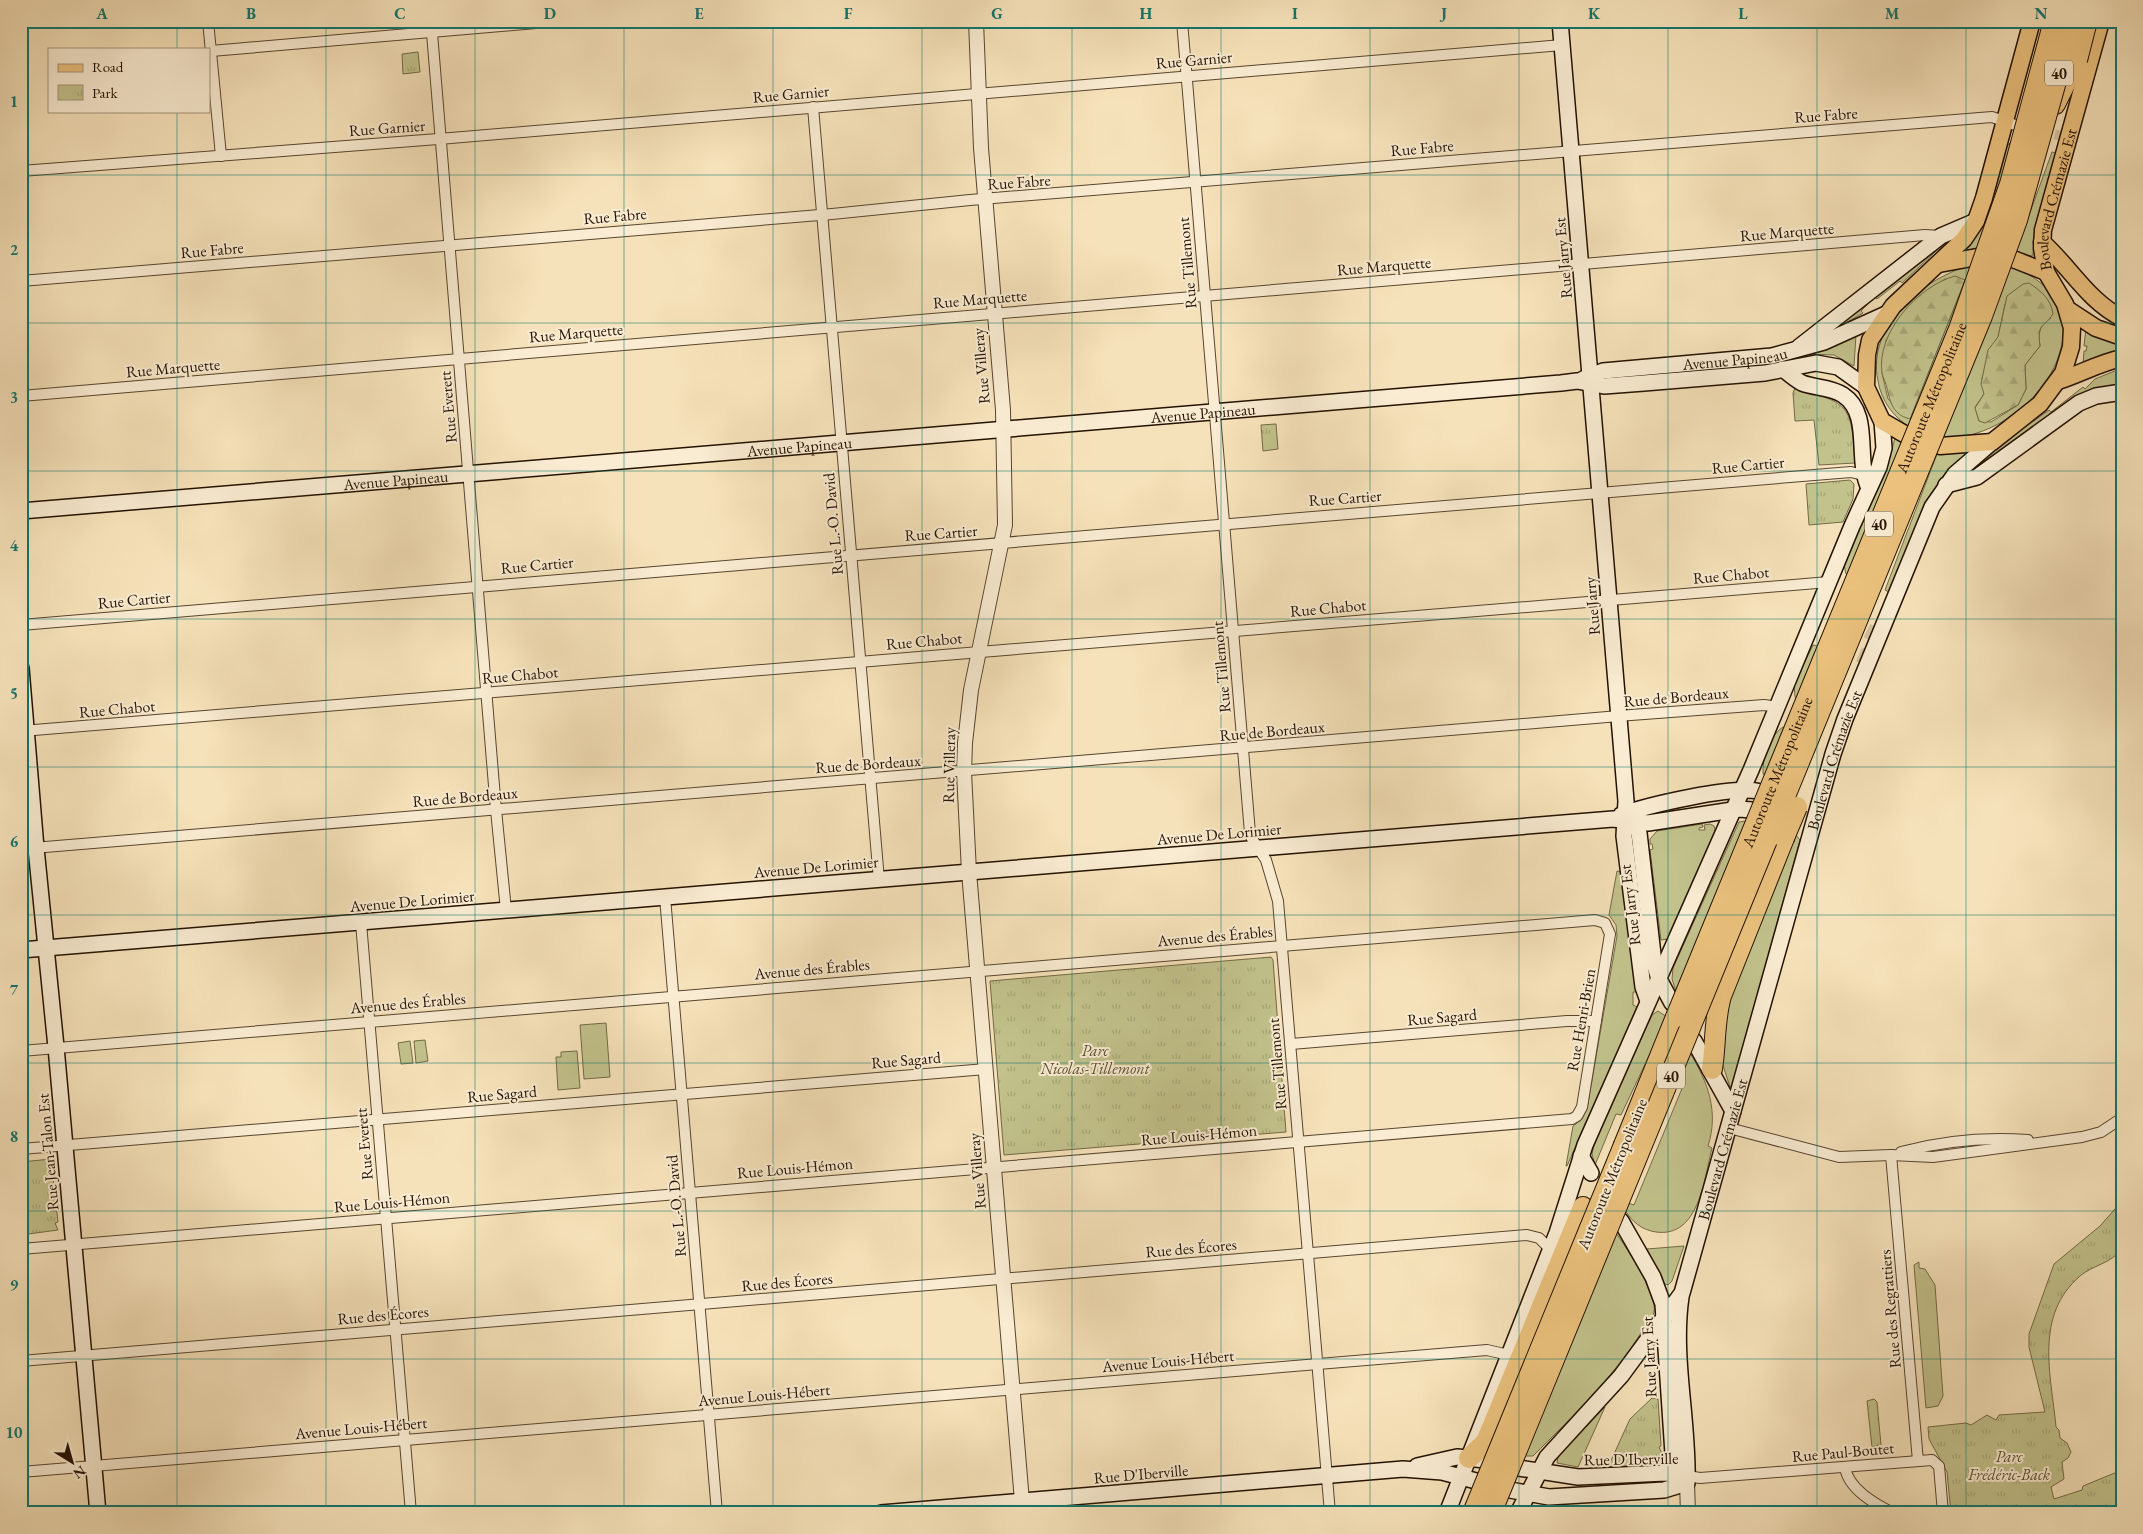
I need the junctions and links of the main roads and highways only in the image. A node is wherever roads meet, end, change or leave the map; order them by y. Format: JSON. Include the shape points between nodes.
{"nodes":[{"id":1,"x":1560,"y":21,"type":"edge"},
{"id":2,"x":2073,"y":21,"type":"edge"},
{"id":3,"x":2087,"y":21,"type":"edge"},
{"id":4,"x":2101,"y":21,"type":"edge"},
{"id":5,"x":2037,"y":34,"type":"edge"},
{"id":6,"x":2045,"y":124,"type":"junction"},
{"id":7,"x":1976,"y":221,"type":"junction"},
{"id":8,"x":2042,"y":242,"type":"junction"},
{"id":9,"x":1977,"y":257,"type":"dead end"},
{"id":10,"x":2013,"y":258,"type":"dead end"},
{"id":11,"x":1939,"y":264,"type":"junction"},
{"id":12,"x":2046,"y":272,"type":"junction"},
{"id":13,"x":2067,"y":309,"type":"junction"},
{"id":14,"x":1886,"y":314,"type":"junction"},
{"id":15,"x":2122,"y":318,"type":"edge"},
{"id":16,"x":2122,"y":336,"type":"edge"},
{"id":17,"x":1798,"y":348,"type":"junction"},
{"id":18,"x":2122,"y":358,"type":"edge"},
{"id":19,"x":1783,"y":369,"type":"junction"},
{"id":20,"x":1586,"y":380,"type":"junction"},
{"id":21,"x":2058,"y":381,"type":"junction"},
{"id":22,"x":1866,"y":387,"type":"junction"},
{"id":23,"x":2122,"y":392,"type":"edge"},
{"id":24,"x":1882,"y":421,"type":"junction"},
{"id":25,"x":1906,"y":435,"type":"dead end"},
{"id":26,"x":1992,"y":442,"type":"junction"},
{"id":27,"x":1940,"y":446,"type":"dead end"},
{"id":28,"x":1866,"y":481,"type":"junction"},
{"id":29,"x":1946,"y":485,"type":"junction"},
{"id":30,"x":1600,"y":493,"type":"joint"},
{"id":31,"x":21,"y":511,"type":"edge"},
{"id":32,"x":1818,"y":608,"type":"junction"},
{"id":33,"x":1832,"y":614,"type":"tunnel mouth"},
{"id":34,"x":1808,"y":632,"type":"junction"},
{"id":35,"x":1822,"y":638,"type":"tunnel mouth"},
{"id":36,"x":1851,"y":638,"type":"junction"},
{"id":37,"x":21,"y":668,"type":"edge"},
{"id":38,"x":1619,"y":717,"type":"joint"},
{"id":39,"x":23,"y":731,"type":"edge"},
{"id":40,"x":1742,"y":790,"type":"junction"},
{"id":41,"x":1760,"y":792,"type":"dead end"},
{"id":42,"x":1734,"y":810,"type":"junction"},
{"id":43,"x":1752,"y":810,"type":"dead end"},
{"id":44,"x":1625,"y":815,"type":"junction"},
{"id":45,"x":1811,"y":828,"type":"junction"},
{"id":46,"x":1790,"y":831,"type":"junction"},
{"id":47,"x":28,"y":849,"type":"edge"},
{"id":48,"x":46,"y":949,"type":"junction"},
{"id":49,"x":21,"y":950,"type":"edge"},
{"id":50,"x":1659,"y":979,"type":"junction"},
{"id":51,"x":1648,"y":1001,"type":"junction"},
{"id":52,"x":1672,"y":1003,"type":"dead end"},
{"id":53,"x":1694,"y":1041,"type":"dead end"},
{"id":54,"x":1712,"y":1069,"type":"junction"},
{"id":55,"x":1733,"y":1111,"type":"junction"},
{"id":56,"x":1624,"y":1144,"type":"junction"},
{"id":57,"x":1581,"y":1156,"type":"junction"},
{"id":58,"x":1592,"y":1173,"type":"dead end"},
{"id":59,"x":1621,"y":1221,"type":"dead end"},
{"id":60,"x":1682,"y":1293,"type":"junction"},
{"id":61,"x":1664,"y":1316,"type":"junction"},
{"id":62,"x":1477,"y":1459,"type":"junction"},
{"id":63,"x":1519,"y":1468,"type":"dead end"},
{"id":64,"x":1404,"y":1469,"type":"junction"},
{"id":65,"x":1537,"y":1472,"type":"junction"},
{"id":66,"x":1462,"y":1476,"type":"junction"},
{"id":67,"x":1476,"y":1481,"type":"dead end"},
{"id":68,"x":1687,"y":1487,"type":"edge"},
{"id":69,"x":1510,"y":1490,"type":"dead end"},
{"id":70,"x":1527,"y":1494,"type":"junction"},
{"id":71,"x":1023,"y":1507,"type":"edge"},
{"id":72,"x":98,"y":1513,"type":"edge"},
{"id":73,"x":881,"y":1513,"type":"edge"},
{"id":74,"x":1446,"y":1513,"type":"edge"},
{"id":75,"x":1472,"y":1513,"type":"edge"},
{"id":76,"x":1491,"y":1513,"type":"edge"},
{"id":77,"x":1518,"y":1513,"type":"edge"}],
"edges":[{"from":1,"to":20,"type":"main road","name":"Rue Jarry Est"},
{"from":2,"to":6,"type":"highway","name":"Autoroute Métropolitaine","number":"40","bridge":true},
{"from":3,"to":6,"type":"highway","bridge":true,"via":[[2077,60]]},
{"from":4,"to":8,"type":"main road","name":"Boulevard Crémazie Est","via":[[2088,53],[2044,223]]},
{"from":5,"to":7,"type":"main road","via":[[2011,123]]},
{"from":5,"to":56,"type":"highway","name":"Autoroute Métropolitaine","number":"40","bridge":true,"via":[[2014,171],[1996,230],[1962,321]]},
{"from":6,"to":36,"type":"highway","name":"Autoroute Métropolitaine","number":"40","bridge":true,"via":[[1988,302]]},
{"from":7,"to":11,"type":"main road"},
{"from":7,"to":17,"type":"main road","via":[[1942,236]]},
{"from":8,"to":12,"type":"main road","name":"Boulevard Crémazie Est"},
{"from":8,"to":15,"type":"main road","via":[[2099,304]]},
{"from":9,"to":11,"type":"main road"},
{"from":10,"to":12,"type":"main road"},
{"from":11,"to":14,"type":"main road"},
{"from":12,"to":13,"type":"main road","name":"Boulevard Crémazie Est"},
{"from":13,"to":16,"type":"main road","via":[[2096,328]]},
{"from":13,"to":21,"type":"main road","name":"Boulevard Crémazie Est","via":[[2072,340],[2067,364]]},
{"from":14,"to":17,"type":"main road","name":"Avenue Papineau","via":[[1831,340]]},
{"from":14,"to":22,"type":"main road","via":[[1870,340]]},
{"from":17,"to":20,"type":"main road","name":"Avenue Papineau","via":[[1764,357],[1603,371]]},
{"from":18,"to":21,"type":"main road"},
{"from":19,"to":20,"type":"main road","name":"Avenue Papineau","via":[[1604,386]]},
{"from":19,"to":22,"type":"main road","name":"Avenue Papineau","via":[[1808,363],[1831,364]]},
{"from":19,"to":28,"type":"main road","via":[[1802,382],[1837,392],[1851,402],[1861,426]]},
{"from":20,"to":30,"type":"main road","name":"Rue Jarry Est"},
{"from":20,"to":31,"type":"main road","name":"Avenue Papineau"},
{"from":21,"to":26,"type":"main road","name":"Boulevard Crémazie Est","via":[[2036,408]]},
{"from":22,"to":24,"type":"main road"},
{"from":23,"to":29,"type":"main road","via":[[2079,402],[1977,477]]},
{"from":24,"to":25,"type":"main road"},
{"from":24,"to":28,"type":"main road","via":[[1883,453]]},
{"from":26,"to":27,"type":"main road"},
{"from":26,"to":29,"type":"main road","name":"Boulevard Crémazie Est"},
{"from":28,"to":32,"type":"main road"},
{"from":29,"to":45,"type":"main road","name":"Boulevard Crémazie Est","via":[[1877,635],[1809,809]]},
{"from":30,"to":38,"type":"main road","name":"Rue Jarry"},
{"from":32,"to":33,"type":"main road"},
{"from":32,"to":34,"type":"main road"},
{"from":34,"to":35,"type":"main road"},
{"from":34,"to":40,"type":"main road"},
{"from":36,"to":46,"type":"highway","bridge":true,"via":[[1835,712]]},
{"from":36,"to":76,"type":"highway","name":"Autoroute Métropolitaine","number":"40","bridge":true},
{"from":37,"to":39,"type":"main road","name":"Rue Jean-Talon Est"},
{"from":38,"to":44,"type":"main road","name":"Rue Jarry Est"},
{"from":39,"to":47,"type":"main road","name":"Rue Jean-Talon Est"},
{"from":40,"to":41,"type":"main road","name":"Avenue De Lorimier"},
{"from":40,"to":42,"type":"main road"},
{"from":40,"to":44,"type":"main road","name":"Avenue De Lorimier","via":[[1648,806]]},
{"from":42,"to":43,"type":"main road","name":"Avenue De Lorimier"},
{"from":42,"to":44,"type":"main road","name":"Avenue De Lorimier","via":[[1648,823]]},
{"from":42,"to":50,"type":"main road"},
{"from":44,"to":48,"type":"main road","name":"Avenue De Lorimier"},
{"from":44,"to":50,"type":"main road","name":"Rue Jarry Est","via":[[1639,837],[1654,963]]},
{"from":44,"to":51,"type":"main road","name":"Rue Jarry Est","via":[[1625,844],[1638,953]]},
{"from":45,"to":46,"type":"main road"},
{"from":45,"to":55,"type":"main road","name":"Boulevard Crémazie Est"},
{"from":46,"to":54,"type":"highway","via":[[1720,996]]},
{"from":47,"to":48,"type":"main road","name":"Rue Jean-Talon Est"},
{"from":48,"to":49,"type":"main road","name":"Avenue De Lorimier"},
{"from":48,"to":72,"type":"main road","name":"Rue Jean-Talon Est"},
{"from":50,"to":51,"type":"main road"},
{"from":50,"to":52,"type":"main road","name":"Rue Jarry Est"},
{"from":51,"to":57,"type":"main road"},
{"from":53,"to":54,"type":"main road"},
{"from":54,"to":55,"type":"main road"},
{"from":55,"to":60,"type":"main road","name":"Boulevard Crémazie Est"},
{"from":56,"to":62,"type":"highway","bridge":true,"via":[[1584,1207]]},
{"from":56,"to":75,"type":"highway","name":"Autoroute Métropolitaine","number":"40","bridge":true},
{"from":57,"to":58,"type":"main road"},
{"from":57,"to":62,"type":"main road","via":[[1551,1250],[1472,1445]]},
{"from":59,"to":61,"type":"main road","name":"Rue Jarry Est","via":[[1657,1285]]},
{"from":60,"to":61,"type":"main road","name":"Boulevard Crémazie Est"},
{"from":60,"to":68,"type":"main road","name":"Rue Jarry Est","via":[[1677,1327],[1688,1452]]},
{"from":61,"to":65,"type":"main road","name":"Boulevard Crémazie Est","via":[[1621,1376]]},
{"from":61,"to":68,"type":"main road","name":"Rue Jarry Est","via":[[1673,1454]]},
{"from":62,"to":64,"type":"main road","name":"Rue D'Iberville","via":[[1438,1460]]},
{"from":62,"to":66,"type":"main road"},
{"from":63,"to":65,"type":"main road","name":"Rue D'Iberville"},
{"from":64,"to":66,"type":"main road","name":"Rue D'Iberville"},
{"from":64,"to":71,"type":"main road","name":"Rue D'Iberville"},
{"from":65,"to":68,"type":"main road","name":"Rue D'Iberville","via":[[1589,1478],[1666,1473]]},
{"from":65,"to":70,"type":"main road","name":"Boulevard Crémazie Est"},
{"from":66,"to":67,"type":"main road","name":"Rue D'Iberville"},
{"from":66,"to":74,"type":"main road"},
{"from":68,"to":70,"type":"main road","name":"Rue D'Iberville","via":[[1549,1497]]},
{"from":69,"to":70,"type":"main road","name":"Rue D'Iberville"},
{"from":70,"to":77,"type":"main road","name":"Boulevard Crémazie Est"},
{"from":71,"to":73,"type":"main road","name":"Rue D'Iberville"}]}
